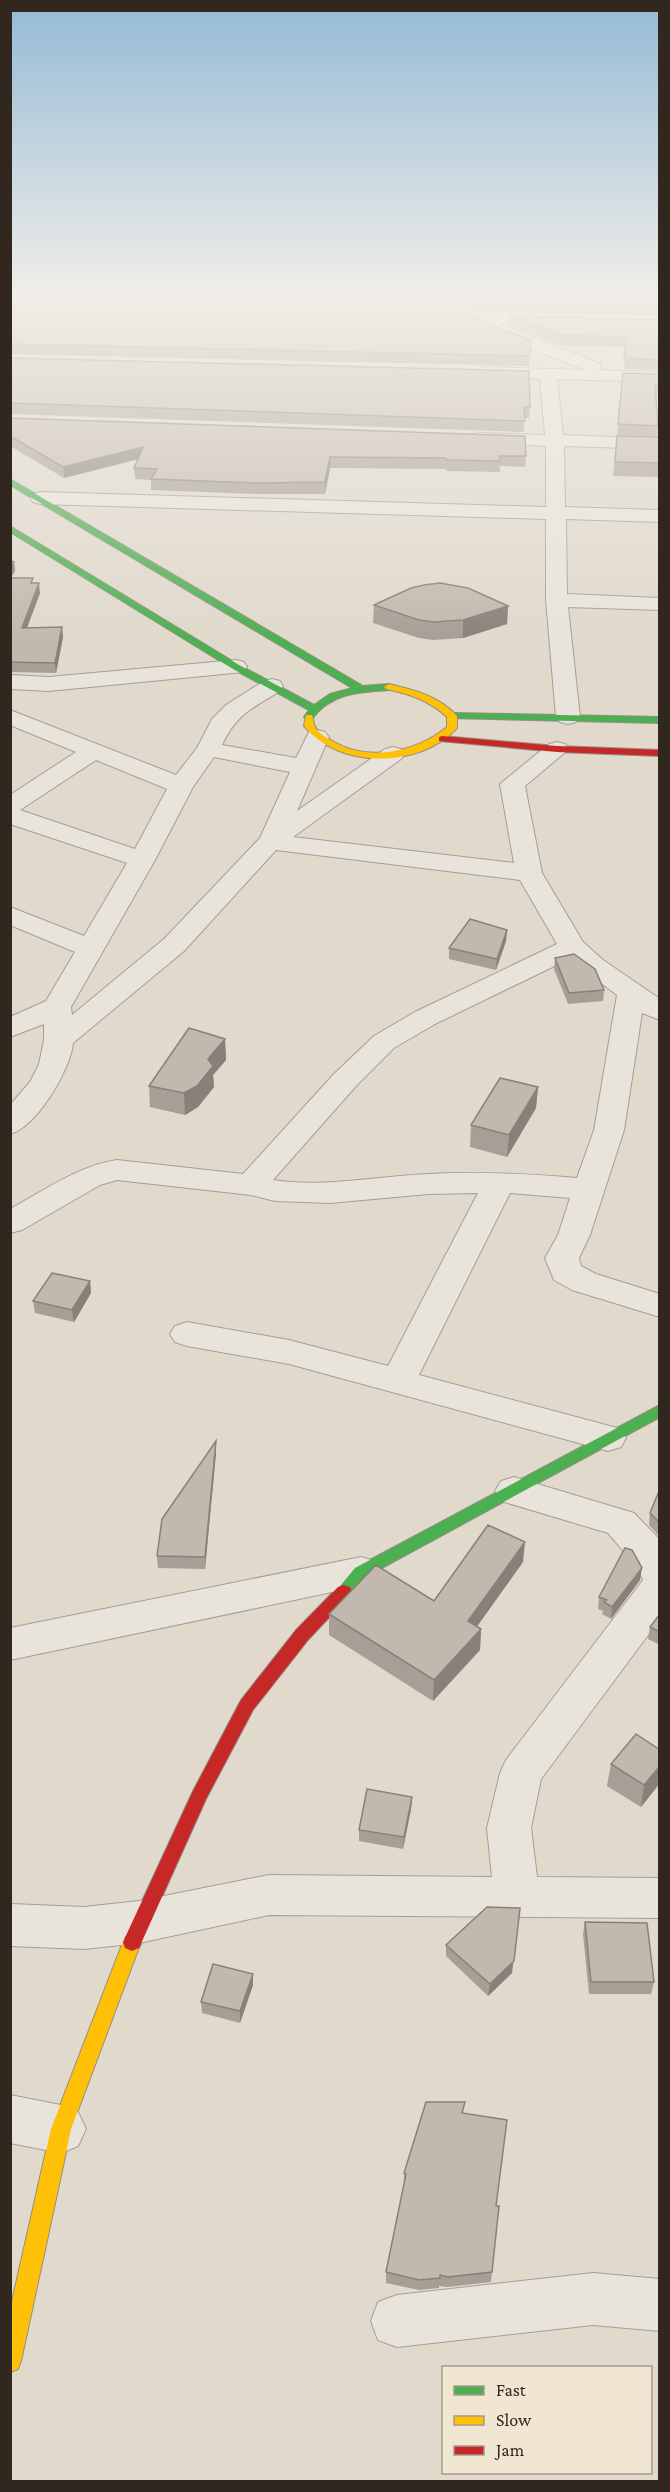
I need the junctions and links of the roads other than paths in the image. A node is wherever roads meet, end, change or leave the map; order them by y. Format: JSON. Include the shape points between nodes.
{"nodes":[{"id":1,"x":552,"y":410,"type":"edge"},
{"id":2,"x":460,"y":438,"type":"edge"},
{"id":3,"x":555,"y":441,"type":"junction"},
{"id":4,"x":660,"y":444,"type":"edge"},
{"id":5,"x":10,"y":481,"type":"edge"},
{"id":6,"x":40,"y":498,"type":"junction"},
{"id":7,"x":554,"y":512,"type":"junction"},
{"id":8,"x":660,"y":516,"type":"edge"},
{"id":9,"x":10,"y":528,"type":"edge"},
{"id":10,"x":557,"y":600,"type":"junction"},
{"id":11,"x":660,"y":604,"type":"edge"},
{"id":12,"x":236,"y":667,"type":"junction"},
{"id":13,"x":10,"y":682,"type":"edge"},
{"id":14,"x":272,"y":686,"type":"junction"},
{"id":15,"x":358,"y":688,"type":"junction"},
{"id":16,"x":313,"y":708,"type":"junction"},
{"id":17,"x":452,"y":716,"type":"junction"},
{"id":18,"x":10,"y":717,"type":"edge"},
{"id":19,"x":568,"y":717,"type":"junction"},
{"id":20,"x":660,"y":720,"type":"edge"},
{"id":21,"x":317,"y":737,"type":"junction"},
{"id":22,"x":442,"y":739,"type":"junction"},
{"id":23,"x":208,"y":749,"type":"junction"},
{"id":24,"x":557,"y":749,"type":"junction"},
{"id":25,"x":95,"y":750,"type":"junction"},
{"id":26,"x":660,"y":753,"type":"edge"},
{"id":27,"x":393,"y":754,"type":"junction"},
{"id":28,"x":303,"y":768,"type":"junction"},
{"id":29,"x":181,"y":786,"type":"junction"},
{"id":30,"x":10,"y":806,"type":"edge"},
{"id":31,"x":10,"y":815,"type":"edge"},
{"id":32,"x":270,"y":842,"type":"junction"},
{"id":33,"x":142,"y":860,"type":"junction"},
{"id":34,"x":529,"y":873,"type":"junction"},
{"id":35,"x":10,"y":915,"type":"edge"},
{"id":36,"x":572,"y":947,"type":"junction"},
{"id":37,"x":92,"y":949,"type":"junction"},
{"id":38,"x":631,"y":994,"type":"junction"},
{"id":39,"x":57,"y":1007,"type":"junction"},
{"id":40,"x":660,"y":1012,"type":"edge"},
{"id":41,"x":10,"y":1028,"type":"edge"},
{"id":42,"x":59,"y":1040,"type":"junction"},
{"id":43,"x":10,"y":1125,"type":"edge"},
{"id":44,"x":499,"y":1182,"type":"junction"},
{"id":45,"x":252,"y":1185,"type":"junction"},
{"id":46,"x":590,"y":1189,"type":"junction"},
{"id":47,"x":10,"y":1223,"type":"edge"},
{"id":48,"x":659,"y":1303,"type":"edge"},
{"id":49,"x":188,"y":1334,"type":"dead end"},
{"id":50,"x":399,"y":1380,"type":"junction"},
{"id":51,"x":660,"y":1410,"type":"edge"},
{"id":52,"x":608,"y":1438,"type":"junction"},
{"id":53,"x":514,"y":1491,"type":"junction"},
{"id":54,"x":362,"y":1572,"type":"junction"},
{"id":55,"x":660,"y":1575,"type":"edge"},
{"id":56,"x":660,"y":1586,"type":"edge"},
{"id":57,"x":10,"y":1644,"type":"edge"},
{"id":58,"x":517,"y":1896,"type":"junction"},
{"id":59,"x":660,"y":1898,"type":"edge"},
{"id":60,"x":140,"y":1922,"type":"junction"},
{"id":61,"x":10,"y":1925,"type":"edge"},
{"id":62,"x":10,"y":2120,"type":"edge"},
{"id":63,"x":61,"y":2129,"type":"junction"},
{"id":64,"x":660,"y":2305,"type":"edge"},
{"id":65,"x":397,"y":2320,"type":"dead end"},
{"id":66,"x":11,"y":2352,"type":"edge"}],
"edges":[{"from":1,"to":3,"type":"street"},
{"from":2,"to":3,"type":"street"},
{"from":3,"to":4,"type":"street"},
{"from":3,"to":7,"type":"street"},
{"from":5,"to":6,"type":"main road"},
{"from":6,"to":7,"type":"street"},
{"from":6,"to":15,"type":"main road"},
{"from":7,"to":8,"type":"street"},
{"from":7,"to":10,"type":"street"},
{"from":9,"to":12,"type":"main road"},
{"from":10,"to":11,"type":"street"},
{"from":10,"to":19,"type":"street"},
{"from":12,"to":13,"type":"street","via":[[49,684]]},
{"from":12,"to":14,"type":"main road"},
{"from":14,"to":16,"type":"main road"},
{"from":14,"to":23,"type":"street","via":[[234,710],[220,724]]},
{"from":15,"to":16,"type":"main road","via":[[333,695]]},
{"from":15,"to":17,"type":"main road","via":[[389,687],[418,692],[440,702]]},
{"from":16,"to":21,"type":"main road","via":[[308,727]]},
{"from":17,"to":19,"type":"main road"},
{"from":17,"to":22,"type":"main road","via":[[452,728]]},
{"from":18,"to":25,"type":"street"},
{"from":19,"to":20,"type":"main road"},
{"from":21,"to":27,"type":"main road","via":[[336,748],[363,754]]},
{"from":21,"to":28,"type":"street"},
{"from":22,"to":24,"type":"main road"},
{"from":22,"to":27,"type":"main road","via":[[421,749]]},
{"from":23,"to":28,"type":"street"},
{"from":23,"to":29,"type":"street"},
{"from":24,"to":26,"type":"main road"},
{"from":24,"to":34,"type":"street","via":[[512,784]]},
{"from":25,"to":29,"type":"street"},
{"from":25,"to":30,"type":"street"},
{"from":27,"to":32,"type":"street"},
{"from":28,"to":32,"type":"street"},
{"from":29,"to":33,"type":"street"},
{"from":31,"to":33,"type":"street"},
{"from":32,"to":34,"type":"street"},
{"from":32,"to":42,"type":"street","via":[[174,945]]},
{"from":33,"to":37,"type":"street"},
{"from":34,"to":36,"type":"street"},
{"from":35,"to":37,"type":"street"},
{"from":36,"to":38,"type":"street"},
{"from":36,"to":45,"type":"street","via":[[384,1042]]},
{"from":37,"to":39,"type":"street"},
{"from":38,"to":40,"type":"street"},
{"from":38,"to":46,"type":"street","via":[[609,1130]]},
{"from":39,"to":41,"type":"street"},
{"from":39,"to":42,"type":"street"},
{"from":42,"to":43,"type":"street","via":[[59,1056],[47,1080]]},
{"from":44,"to":45,"type":"street","via":[[330,1193],[275,1191]]},
{"from":44,"to":46,"type":"street"},
{"from":44,"to":50,"type":"street"},
{"from":45,"to":47,"type":"street","via":[[171,1174],[104,1172]]},
{"from":46,"to":48,"type":"street","via":[[562,1258],[566,1272],[584,1282]]},
{"from":49,"to":50,"type":"street","via":[[289,1352]]},
{"from":50,"to":52,"type":"street"},
{"from":51,"to":52,"type":"main road"},
{"from":52,"to":53,"type":"main road"},
{"from":53,"to":54,"type":"main road"},
{"from":53,"to":55,"type":"street","via":[[621,1523],[656,1563]]},
{"from":54,"to":57,"type":"street"},
{"from":54,"to":60,"type":"main road","via":[[302,1635],[247,1705]]},
{"from":56,"to":58,"type":"street","via":[[521,1773],[509,1828]]},
{"from":58,"to":59,"type":"street"},
{"from":58,"to":60,"type":"street","via":[[269,1895]]},
{"from":60,"to":61,"type":"street","via":[[84,1928]]},
{"from":60,"to":63,"type":"main road"},
{"from":62,"to":63,"type":"street"},
{"from":63,"to":66,"type":"main road"},
{"from":64,"to":65,"type":"street","via":[[593,2299]]}]}
